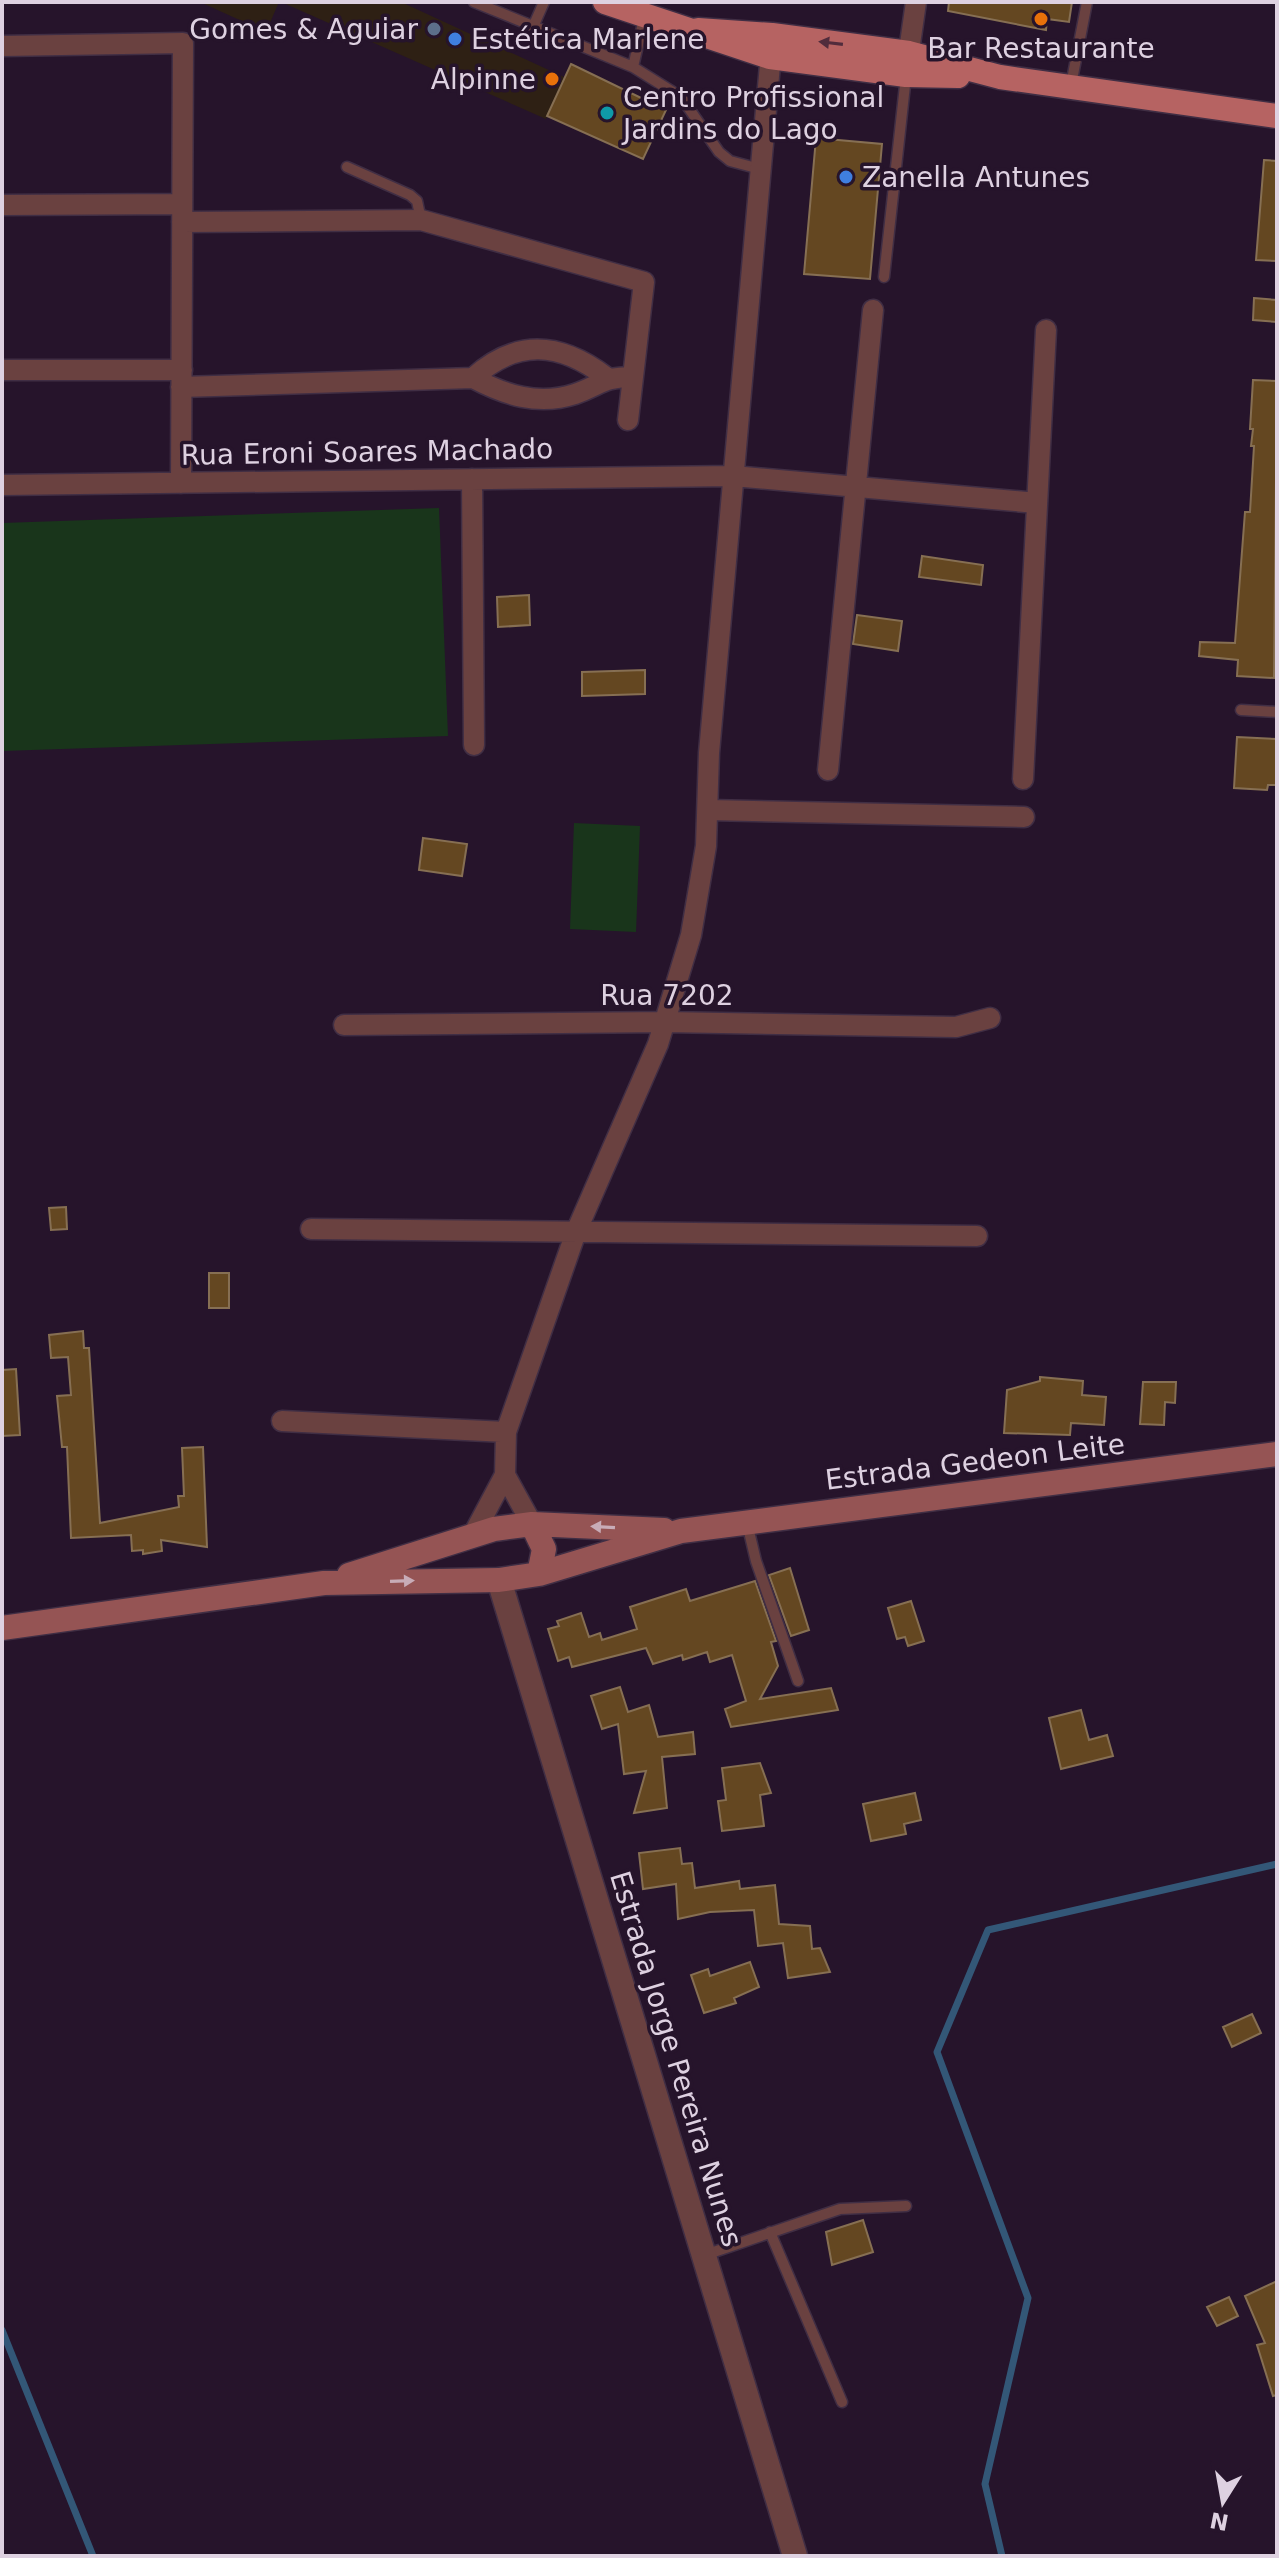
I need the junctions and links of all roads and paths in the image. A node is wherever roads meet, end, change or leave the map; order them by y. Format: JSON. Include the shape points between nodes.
{"nodes":[{"id":1,"x":474,"y":2,"type":"edge"},
{"id":2,"x":544,"y":2,"type":"edge"},
{"id":3,"x":605,"y":2,"type":"edge"},
{"id":4,"x":916,"y":2,"type":"edge"},
{"id":5,"x":1087,"y":2,"type":"edge"},
{"id":6,"x":645,"y":14,"type":"junction"},
{"id":7,"x":533,"y":27,"type":"junction"},
{"id":8,"x":2,"y":46,"type":"edge"},
{"id":9,"x":771,"y":46,"type":"junction"},
{"id":10,"x":908,"y":64,"type":"junction"},
{"id":11,"x":633,"y":67,"type":"junction"},
{"id":12,"x":1070,"y":87,"type":"junction"},
{"id":13,"x":1277,"y":116,"type":"edge"},
{"id":14,"x":347,"y":167,"type":"dead end"},
{"id":15,"x":760,"y":169,"type":"junction"},
{"id":16,"x":2,"y":205,"type":"edge"},
{"id":17,"x":182,"y":213,"type":"junction"},
{"id":18,"x":421,"y":220,"type":"junction"},
{"id":19,"x":884,"y":277,"type":"dead end"},
{"id":20,"x":873,"y":310,"type":"dead end"},
{"id":21,"x":1046,"y":330,"type":"dead end"},
{"id":22,"x":2,"y":370,"type":"edge"},
{"id":23,"x":606,"y":377,"type":"junction"},
{"id":24,"x":633,"y":377,"type":"junction"},
{"id":25,"x":182,"y":378,"type":"junction"},
{"id":26,"x":473,"y":378,"type":"junction"},
{"id":27,"x":628,"y":420,"type":"dead end"},
{"id":28,"x":733,"y":476,"type":"junction"},
{"id":29,"x":472,"y":479,"type":"junction"},
{"id":30,"x":181,"y":483,"type":"junction"},
{"id":31,"x":2,"y":485,"type":"edge"},
{"id":32,"x":856,"y":486,"type":"junction"},
{"id":33,"x":1037,"y":503,"type":"junction"},
{"id":34,"x":1241,"y":710,"type":"dead end"},
{"id":35,"x":1277,"y":712,"type":"edge"},
{"id":36,"x":474,"y":745,"type":"dead end"},
{"id":37,"x":828,"y":770,"type":"dead end"},
{"id":38,"x":1023,"y":779,"type":"dead end"},
{"id":39,"x":709,"y":810,"type":"junction"},
{"id":40,"x":1024,"y":817,"type":"dead end"},
{"id":41,"x":990,"y":1018,"type":"dead end"},
{"id":42,"x":665,"y":1022,"type":"junction"},
{"id":43,"x":344,"y":1025,"type":"dead end"},
{"id":44,"x":311,"y":1229,"type":"dead end"},
{"id":45,"x":576,"y":1232,"type":"junction"},
{"id":46,"x":977,"y":1236,"type":"dead end"},
{"id":47,"x":282,"y":1421,"type":"dead end"},
{"id":48,"x":506,"y":1432,"type":"junction"},
{"id":49,"x":1277,"y":1454,"type":"edge"},
{"id":50,"x":505,"y":1475,"type":"junction"},
{"id":51,"x":747,"y":1522,"type":"junction"},
{"id":52,"x":532,"y":1524,"type":"junction"},
{"id":53,"x":681,"y":1531,"type":"junction"},
{"id":54,"x":472,"y":1537,"type":"junction"},
{"id":55,"x":539,"y":1574,"type":"junction"},
{"id":56,"x":468,"y":1578,"type":"junction"},
{"id":57,"x":499,"y":1580,"type":"junction"},
{"id":58,"x":324,"y":1583,"type":"junction"},
{"id":59,"x":2,"y":1628,"type":"edge"},
{"id":60,"x":798,"y":1681,"type":"dead end"},
{"id":61,"x":906,"y":2206,"type":"dead end"},
{"id":62,"x":770,"y":2232,"type":"junction"},
{"id":63,"x":704,"y":2255,"type":"junction"},
{"id":64,"x":842,"y":2402,"type":"dead end"},
{"id":65,"x":795,"y":2556,"type":"edge"}],
"edges":[{"from":1,"to":7,"type":"lane"},
{"from":2,"to":7,"type":"lane"},
{"from":3,"to":6,"type":"main road"},
{"from":4,"to":10,"type":"street"},
{"from":5,"to":12,"type":"lane"},
{"from":6,"to":9,"type":"main road"},
{"from":6,"to":11,"type":"lane"},
{"from":7,"to":11,"type":"lane"},
{"from":8,"to":17,"type":"street","via":[[183,43]]},
{"from":9,"to":10,"type":"main road"},
{"from":9,"to":15,"type":"street"},
{"from":10,"to":12,"type":"main road"},
{"from":10,"to":19,"type":"lane"},
{"from":11,"to":15,"type":"lane","via":[[681,97],[730,161]]},
{"from":12,"to":13,"type":"main road"},
{"from":14,"to":18,"type":"lane","via":[[410,195]]},
{"from":15,"to":28,"type":"street"},
{"from":16,"to":17,"type":"street"},
{"from":17,"to":18,"type":"street"},
{"from":17,"to":25,"type":"street"},
{"from":18,"to":24,"type":"street","via":[[644,282]]},
{"from":20,"to":32,"type":"street"},
{"from":21,"to":33,"type":"street"},
{"from":22,"to":25,"type":"street"},
{"from":23,"to":24,"type":"street"},
{"from":23,"to":26,"type":"street","via":[[575,394],[540,400],[504,394]]},
{"from":23,"to":26,"type":"street","via":[[581,358],[547,349],[515,352]]},
{"from":24,"to":27,"type":"street"},
{"from":25,"to":26,"type":"street"},
{"from":25,"to":30,"type":"street"},
{"from":28,"to":29,"type":"street","name":"Rua Eroni Soares Machado"},
{"from":28,"to":32,"type":"street","name":"Rua Eroni Soares Machado"},
{"from":28,"to":39,"type":"street","via":[[709,753]]},
{"from":29,"to":30,"type":"street","name":"Rua Eroni Soares Machado"},
{"from":29,"to":36,"type":"street"},
{"from":30,"to":31,"type":"street","name":"Rua Eroni Soares Machado"},
{"from":32,"to":33,"type":"street","name":"Rua Eroni Soares Machado"},
{"from":32,"to":37,"type":"street"},
{"from":33,"to":38,"type":"street"},
{"from":34,"to":35,"type":"lane"},
{"from":39,"to":40,"type":"street"},
{"from":39,"to":42,"type":"street","via":[[691,935]]},
{"from":41,"to":42,"type":"street","name":"Rua 7202","via":[[956,1027]]},
{"from":42,"to":43,"type":"street","name":"Rua 7202"},
{"from":42,"to":45,"type":"street"},
{"from":44,"to":45,"type":"street"},
{"from":45,"to":46,"type":"street"},
{"from":45,"to":48,"type":"street"},
{"from":47,"to":48,"type":"street"},
{"from":48,"to":50,"type":"street"},
{"from":49,"to":51,"type":"main road","name":"Estrada Gedeon Leite"},
{"from":50,"to":52,"type":"street"},
{"from":50,"to":54,"type":"street"},
{"from":51,"to":53,"type":"main road","name":"Estrada Gedeon Leite"},
{"from":51,"to":60,"type":"lane"},
{"from":53,"to":52,"type":"main road","name":"Estrada Gedeon Leite","one_way":true},
{"from":52,"to":54,"type":"main road","name":"Estrada Gedeon Leite"},
{"from":52,"to":55,"type":"main road","via":[[544,1549]]},
{"from":53,"to":55,"type":"main road","name":"Estrada Gedeon Leite"},
{"from":54,"to":56,"type":"main road","via":[[461,1566]]},
{"from":54,"to":58,"type":"main road","name":"Estrada Gedeon Leite"},
{"from":55,"to":57,"type":"main road","name":"Estrada Gedeon Leite"},
{"from":56,"to":57,"type":"main road","name":"Estrada Gedeon Leite"},
{"from":58,"to":56,"type":"main road","name":"Estrada Gedeon Leite","one_way":true},
{"from":57,"to":63,"type":"street","name":"Estrada Jorge Pereira Nunes"},
{"from":58,"to":59,"type":"main road","name":"Estrada Gedeon Leite"},
{"from":61,"to":62,"type":"lane","via":[[840,2209]]},
{"from":62,"to":63,"type":"lane"},
{"from":62,"to":64,"type":"lane"},
{"from":63,"to":65,"type":"street","name":"Estrada Jorge Pereira Nunes"}]}
